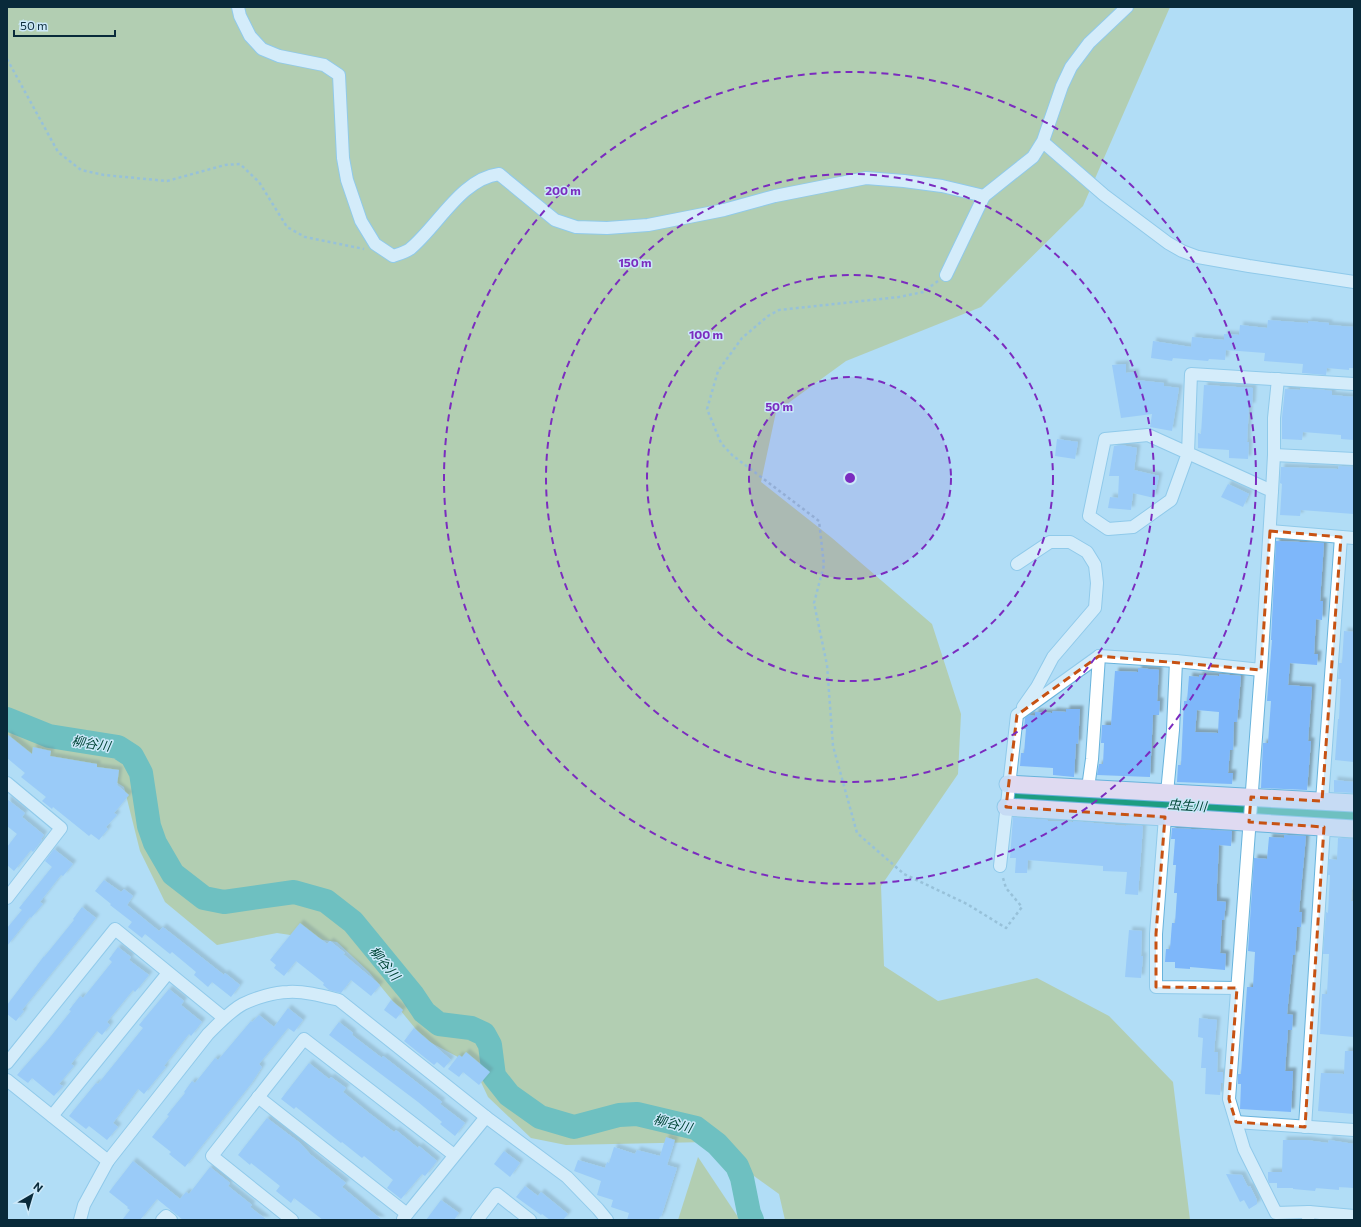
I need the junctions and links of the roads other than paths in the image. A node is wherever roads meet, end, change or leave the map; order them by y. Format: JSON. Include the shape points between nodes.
{"nodes":[{"id":1,"x":238,"y":7,"type":"edge"},
{"id":2,"x":1127,"y":7,"type":"edge"},
{"id":3,"x":1042,"y":142,"type":"junction"},
{"id":4,"x":984,"y":196,"type":"junction"},
{"id":5,"x":946,"y":275,"type":"road end"},
{"id":6,"x":1354,"y":282,"type":"edge"},
{"id":7,"x":1278,"y":379,"type":"junction"},
{"id":8,"x":1354,"y":384,"type":"edge"},
{"id":9,"x":1188,"y":453,"type":"junction"},
{"id":10,"x":1274,"y":455,"type":"junction"},
{"id":11,"x":1354,"y":458,"type":"edge"},
{"id":12,"x":1272,"y":490,"type":"junction"},
{"id":13,"x":1270,"y":531,"type":"junction"},
{"id":14,"x":1341,"y":537,"type":"junction"},
{"id":15,"x":1354,"y":538,"type":"edge"},
{"id":16,"x":1017,"y":564,"type":"dead end"},
{"id":17,"x":1099,"y":656,"type":"junction"},
{"id":18,"x":1176,"y":660,"type":"junction"},
{"id":19,"x":1261,"y":670,"type":"junction"},
{"id":20,"x":1017,"y":715,"type":"junction"},
{"id":21,"x":8,"y":784,"type":"edge"},
{"id":22,"x":1008,"y":784,"type":"junction"},
{"id":23,"x":1088,"y":788,"type":"junction"},
{"id":24,"x":1167,"y":792,"type":"junction"},
{"id":25,"x":1251,"y":797,"type":"junction"},
{"id":26,"x":1322,"y":801,"type":"junction"},
{"id":27,"x":1354,"y":803,"type":"edge"},
{"id":28,"x":1006,"y":807,"type":"junction"},
{"id":29,"x":1165,"y":817,"type":"junction"},
{"id":30,"x":1249,"y":822,"type":"junction"},
{"id":31,"x":1324,"y":827,"type":"junction"},
{"id":32,"x":1354,"y":829,"type":"edge"},
{"id":33,"x":1000,"y":866,"type":"road end"},
{"id":34,"x":7,"y":898,"type":"edge"},
{"id":35,"x":168,"y":973,"type":"junction"},
{"id":36,"x":1237,"y":988,"type":"junction"},
{"id":37,"x":224,"y":1018,"type":"junction"},
{"id":38,"x":7,"y":1063,"type":"edge"},
{"id":39,"x":7,"y":1080,"type":"edge"},
{"id":40,"x":258,"y":1097,"type":"junction"},
{"id":41,"x":52,"y":1116,"type":"junction"},
{"id":42,"x":486,"y":1117,"type":"junction"},
{"id":43,"x":1236,"y":1122,"type":"junction"},
{"id":44,"x":1305,"y":1127,"type":"junction"},
{"id":45,"x":1354,"y":1130,"type":"edge"},
{"id":46,"x":454,"y":1155,"type":"junction"},
{"id":47,"x":108,"y":1161,"type":"junction"},
{"id":48,"x":1308,"y":1216,"type":"edge"},
{"id":49,"x":1354,"y":1216,"type":"edge"},
{"id":50,"x":405,"y":1217,"type":"edge"},
{"id":51,"x":80,"y":1220,"type":"edge"},
{"id":52,"x":162,"y":1220,"type":"edge"},
{"id":53,"x":171,"y":1220,"type":"edge"},
{"id":54,"x":292,"y":1220,"type":"edge"},
{"id":55,"x":477,"y":1220,"type":"edge"},
{"id":56,"x":530,"y":1220,"type":"edge"},
{"id":57,"x":607,"y":1220,"type":"edge"}],
"edges":[{"from":1,"to":4,"type":"street","via":[[250,36],[262,49],[279,56],[324,65],[339,75],[343,158],[347,180],[361,221],[375,244],[393,256],[410,250],[466,190],[488,176],[499,174],[555,220],[576,226],[607,228],[648,225],[866,178],[942,186]]},
{"from":2,"to":3,"type":"street","via":[[1089,43],[1070,67]]},
{"from":3,"to":4,"type":"street","via":[[1033,157]]},
{"from":3,"to":6,"type":"street","via":[[1104,195],[1182,251],[1198,257],[1242,265]]},
{"from":4,"to":5,"type":"street"},
{"from":7,"to":8,"type":"street"},
{"from":7,"to":9,"type":"street","via":[[1191,374]]},
{"from":7,"to":10,"type":"street"},
{"from":9,"to":9,"type":"street","via":[[1148,435],[1105,439],[1089,516],[1108,529],[1132,527],[1171,500]]},
{"from":9,"to":12,"type":"street"},
{"from":10,"to":11,"type":"street"},
{"from":10,"to":12,"type":"street"},
{"from":12,"to":13,"type":"street"},
{"from":13,"to":14,"type":"street"},
{"from":13,"to":19,"type":"street"},
{"from":14,"to":15,"type":"street"},
{"from":14,"to":26,"type":"street"},
{"from":16,"to":20,"type":"street","via":[[1050,542],[1070,542],[1088,552],[1095,565],[1097,582],[1095,608],[1053,657],[1037,687]]},
{"from":17,"to":18,"type":"street"},
{"from":17,"to":20,"type":"street"},
{"from":17,"to":23,"type":"street"},
{"from":18,"to":19,"type":"street"},
{"from":18,"to":24,"type":"street"},
{"from":19,"to":25,"type":"street"},
{"from":20,"to":22,"type":"street"},
{"from":21,"to":34,"type":"street","via":[[61,828]]},
{"from":22,"to":23,"type":"street"},
{"from":22,"to":28,"type":"street"},
{"from":23,"to":24,"type":"street"},
{"from":24,"to":25,"type":"street"},
{"from":25,"to":26,"type":"street"},
{"from":25,"to":30,"type":"street"},
{"from":26,"to":27,"type":"street"},
{"from":28,"to":29,"type":"street"},
{"from":28,"to":33,"type":"street"},
{"from":29,"to":30,"type":"street"},
{"from":29,"to":36,"type":"street","via":[[1156,934],[1156,987]]},
{"from":30,"to":31,"type":"street"},
{"from":30,"to":36,"type":"street"},
{"from":31,"to":32,"type":"street"},
{"from":31,"to":44,"type":"street"},
{"from":35,"to":37,"type":"street"},
{"from":35,"to":38,"type":"street","via":[[115,929]]},
{"from":35,"to":41,"type":"street"},
{"from":36,"to":43,"type":"street","via":[[1229,1099]]},
{"from":37,"to":42,"type":"street","via":[[242,1004],[288,992],[339,1000]]},
{"from":37,"to":47,"type":"street","via":[[208,1034]]},
{"from":39,"to":41,"type":"street"},
{"from":40,"to":46,"type":"street","via":[[304,1039]]},
{"from":40,"to":50,"type":"street"},
{"from":40,"to":54,"type":"street","via":[[212,1156]]},
{"from":41,"to":47,"type":"street"},
{"from":42,"to":46,"type":"street"},
{"from":42,"to":57,"type":"street","via":[[567,1177]]},
{"from":43,"to":44,"type":"street"},
{"from":43,"to":48,"type":"street","via":[[1244,1149],[1276,1213]]},
{"from":44,"to":45,"type":"street"},
{"from":46,"to":50,"type":"street"},
{"from":47,"to":51,"type":"street","via":[[84,1205]]},
{"from":48,"to":49,"type":"street"},
{"from":52,"to":53,"type":"street","via":[[166,1216]]},
{"from":55,"to":56,"type":"street","via":[[497,1194]]}]}
